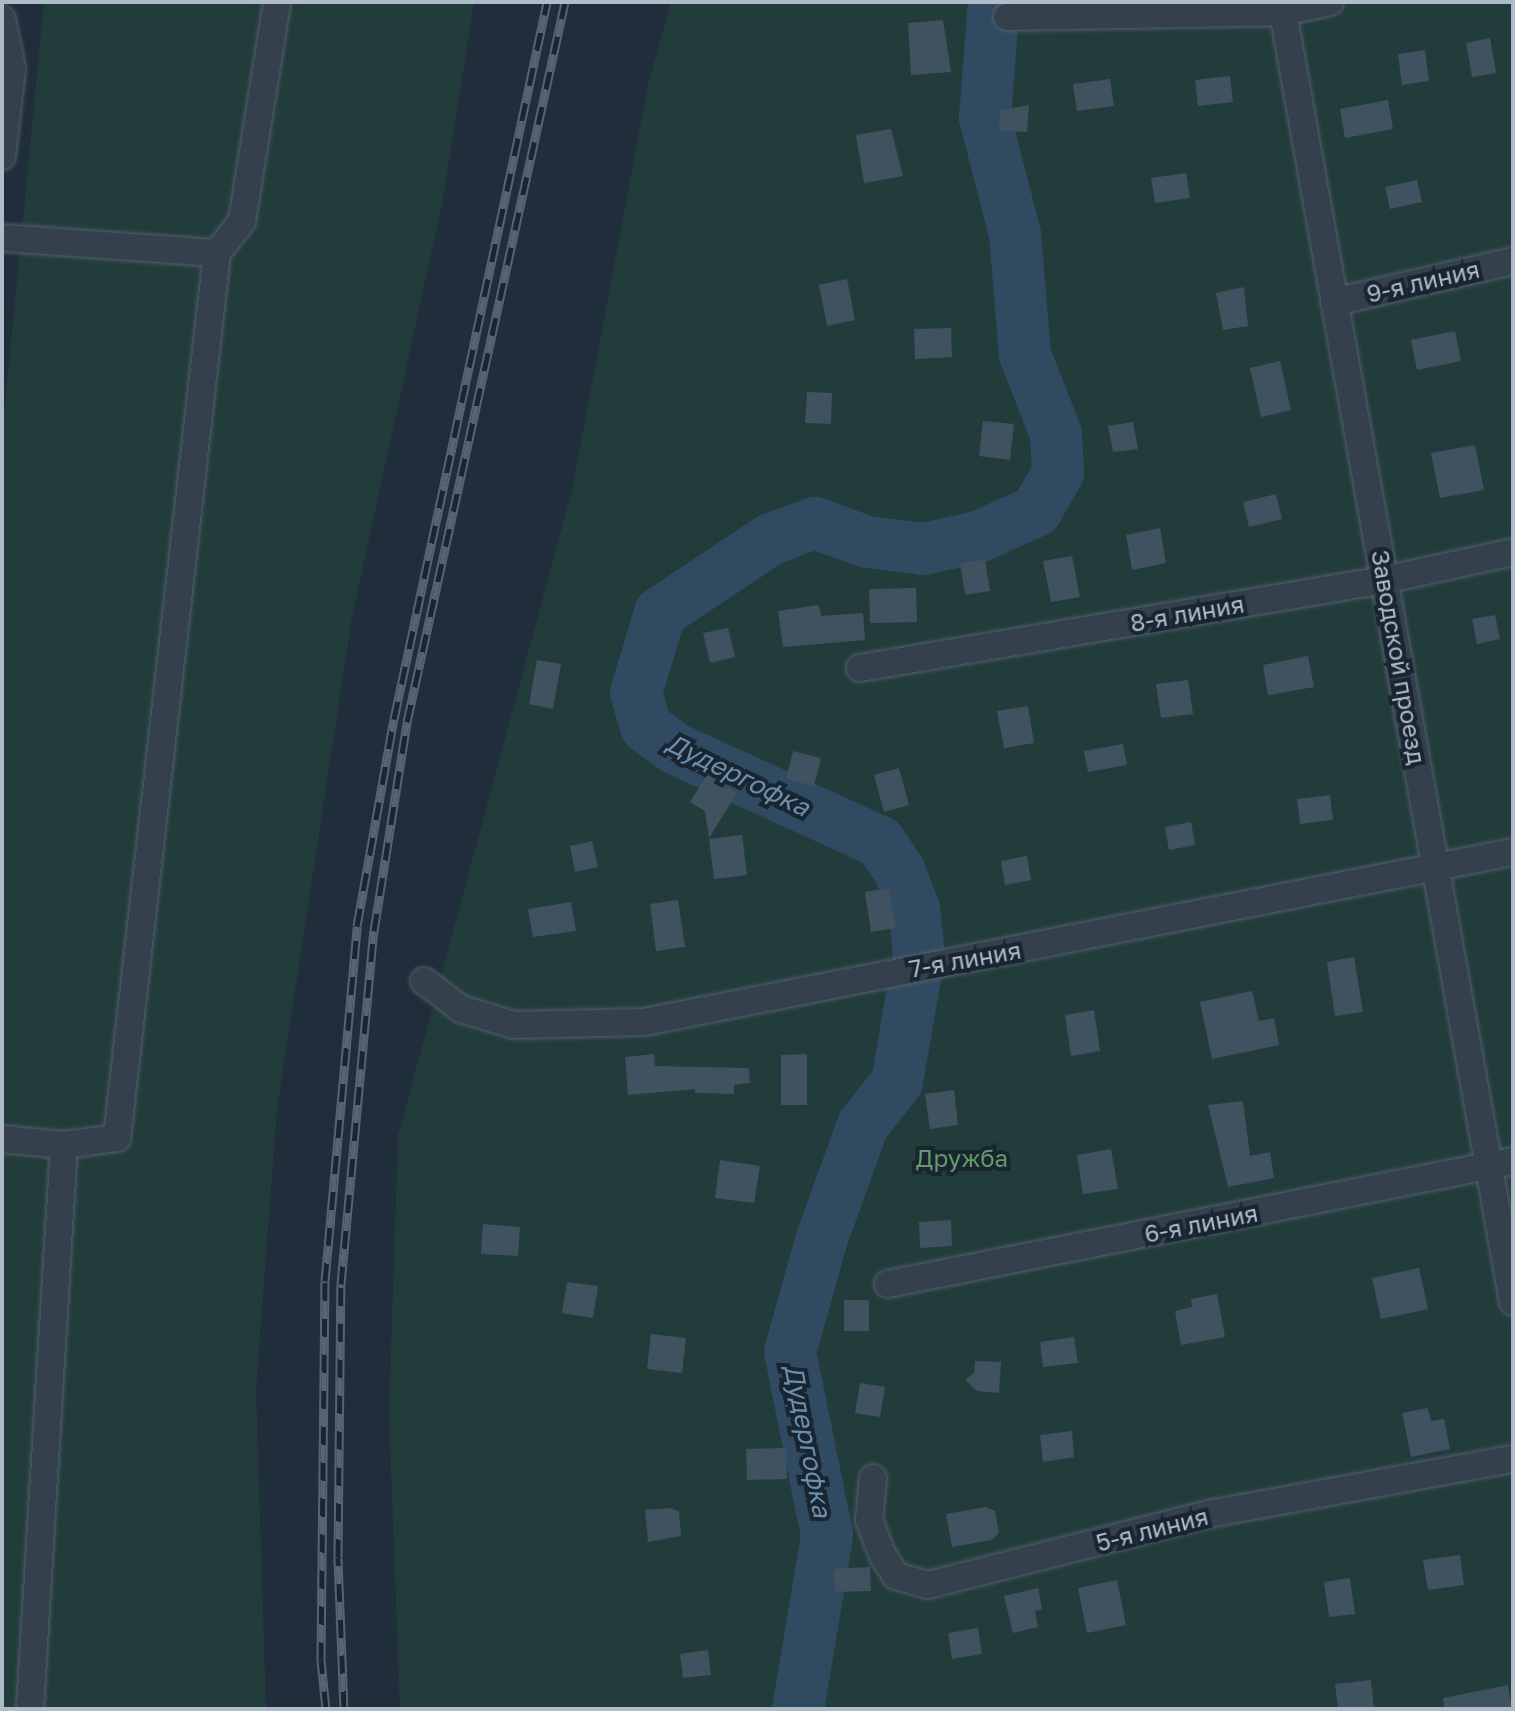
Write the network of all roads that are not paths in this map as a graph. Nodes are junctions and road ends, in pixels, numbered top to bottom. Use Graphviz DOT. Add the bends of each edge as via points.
graph roads {
  1 [pos="277,2"];
  2 [pos="1330,2"];
  3 [pos="1283,12"];
  4 [pos="1007,17"];
  5 [pos="2,19"];
  6 [pos="2,156"];
  7 [pos="2,238"];
  8 [pos="217,253"];
  9 [pos="1513,261"];
  10 [pos="1334,302"];
  11 [pos="1513,552"];
  12 [pos="1384,580"];
  13 [pos="860,668"];
  14 [pos="1513,852"];
  15 [pos="1438,870"];
  16 [pos="424,981"];
  17 [pos="2,1139"];
  18 [pos="64,1145"];
  19 [pos="1513,1161"];
  20 [pos="1487,1167"];
  21 [pos="888,1284"];
  22 [pos="1513,1302"];
  23 [pos="1513,1459"];
  24 [pos="873,1478"];
  25 [pos="30,1709"];
  1 -- 8 [label="street" via="242,221"];
  2 -- 3 [label="street"];
  3 -- 4 [label="street"];
  3 -- 10 [label="street, Заводской проезд"];
  5 -- 6 [label="street" via="12,69"];
  7 -- 8 [label="street"];
  8 -- 18 [label="street" via="117,1138"];
  9 -- 10 [label="street, 9-я линия"];
  10 -- 12 [label="street, Заводской проезд"];
  11 -- 12 [label="street, 8-я линия"];
  12 -- 13 [label="street, 8-я линия"];
  12 -- 15 [label="street, Заводской проезд"];
  14 -- 15 [label="street, 7-я линия"];
  15 -- 16 [label="street, 7-я линия" via="644,1022 514,1025 461,1009"];
  15 -- 20 [label="street, Заводской проезд"];
  17 -- 18 [label="street"];
  18 -- 25 [label="street"];
  19 -- 20 [label="street, 6-я линия"];
  20 -- 21 [label="street, 6-я линия"];
  20 -- 22 [label="street, Заводской проезд"];
  23 -- 24 [label="street, 5-я линия" via="1209,1514 928,1585 896,1576 882,1554 869,1520"];
}
